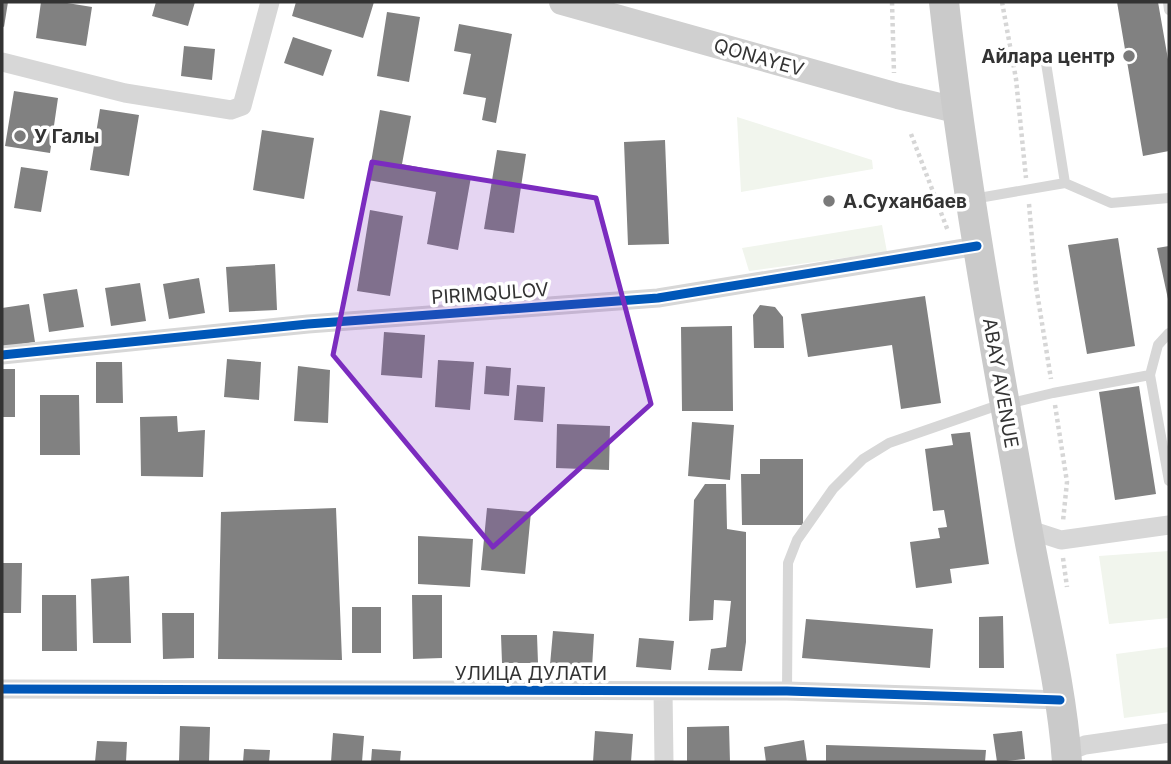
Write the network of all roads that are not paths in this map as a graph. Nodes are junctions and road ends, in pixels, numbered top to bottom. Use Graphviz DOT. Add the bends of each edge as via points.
graph roads {
  1 [pos="270,2"];
  2 [pos="562,2"];
  3 [pos="944,2"];
  4 [pos="610,8"];
  5 [pos="2,62"];
  6 [pos="1046,63"];
  7 [pos="956,110"];
  8 [pos="1065,183"];
  9 [pos="1169,198"];
  10 [pos="970,200"];
  11 [pos="966,247"];
  12 [pos="1169,333"];
  13 [pos="2,355"];
  14 [pos="1150,375"];
  15 [pos="1005,404"];
  16 [pos="1165,437"];
  17 [pos="1169,481"];
  18 [pos="1169,525"];
  19 [pos="1027,529"];
  20 [pos="2,688"];
  21 [pos="663,691"];
  22 [pos="787,691"];
  23 [pos="1060,700"];
  24 [pos="1169,733"];
  25 [pos="1067,757"];
  26 [pos="664,762"];
  1 -- 5 [label="street" via="242,106 231,110 125,93"];
  2 -- 4 [label="main road, QONAYEV"];
  3 -- 7 [label="main road, ABAY AVENUE"];
  4 -- 7 [label="main road, QONAYEV"];
  6 -- 8 [label="lane"];
  7 -- 10 [label="main road, ABAY AVENUE"];
  8 -- 9 [label="lane" via="1111,203"];
  8 -- 10 [label="lane"];
  10 -- 11 [label="main road, ABAY AVENUE"];
  11 -- 13 [label="street, PIRIMQULOV" via="657,298 308,324"];
  11 -- 15 [label="main road, ABAY AVENUE"];
  12 -- 14 [label="lane" via="1158,345"];
  14 -- 15 [label="lane"];
  14 -- 16 [label="lane"];
  15 -- 19 [label="main road, ABAY AVENUE"];
  15 -- 22 [label="lane" via="890,443 863,459 834,489 797,540 788,563"];
  16 -- 17 [label="lane"];
  18 -- 19 [label="street" via="1061,540"];
  19 -- 23 [label="main road, ABAY AVENUE"];
  20 -- 21 [label="street, УЛИЦА ДУЛАТИ"];
  21 -- 22 [label="street, УЛИЦА ДУЛАТИ"];
  21 -- 26 [label="street"];
  22 -- 23 [label="street, УЛИЦА ДУЛАТИ"];
  23 -- 25 [label="main road, ABAY AVENUE"];
  24 -- 25 [label="street" via="1085,745"];
}
